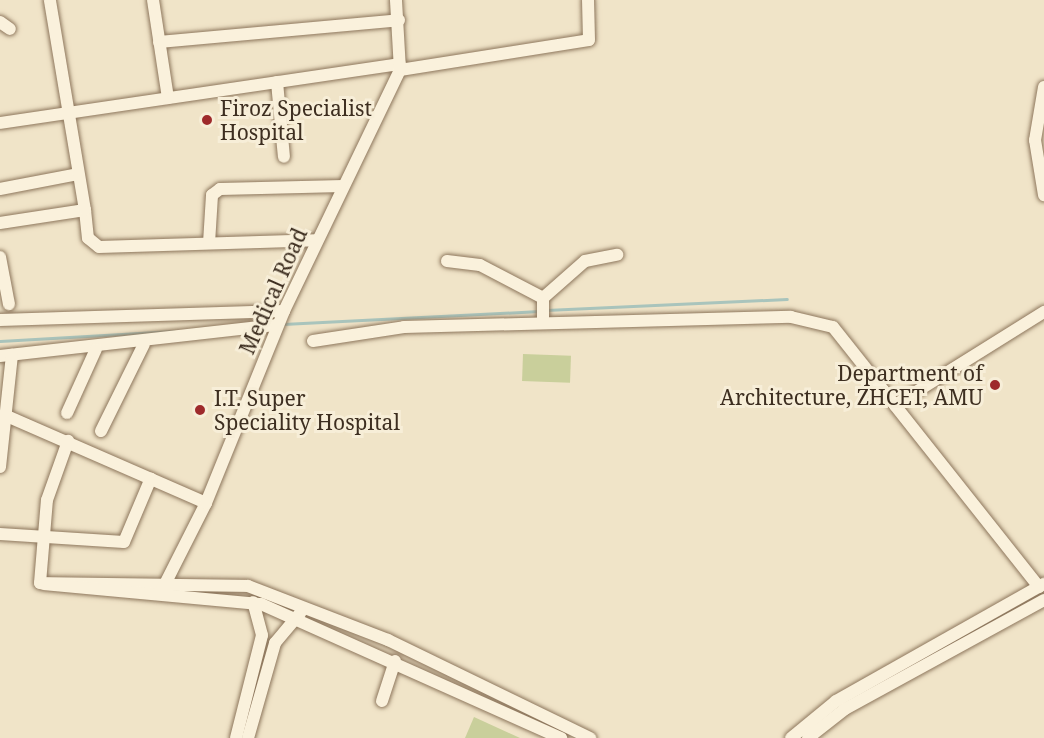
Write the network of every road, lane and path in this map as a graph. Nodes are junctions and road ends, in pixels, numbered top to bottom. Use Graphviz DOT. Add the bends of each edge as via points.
graph roads {
  1 [pos="50,0"];
  2 [pos="153,0"];
  3 [pos="396,0"];
  4 [pos="588,0"];
  5 [pos="399,20"];
  6 [pos="159,42"];
  7 [pos="400,67"];
  8 [pos="277,81"];
  9 [pos="1044,87"];
  10 [pos="168,98"];
  11 [pos="66,114"];
  12 [pos="0,123"];
  13 [pos="284,157"];
  14 [pos="78,174"];
  15 [pos="343,186"];
  16 [pos="0,189"];
  17 [pos="1044,195"];
  18 [pos="85,210"];
  19 [pos="0,223"];
  20 [pos="316,240"];
  21 [pos="209,243"];
  22 [pos="617,255"];
  23 [pos="0,257"];
  24 [pos="447,261"];
  25 [pos="543,298"];
  26 [pos="9,304"];
  27 [pos="284,310"];
  28 [pos="1044,312"];
  29 [pos="0,320"];
  30 [pos="543,323"];
  31 [pos="278,326"];
  32 [pos="313,340"];
  33 [pos="144,344"];
  34 [pos="96,349"];
  35 [pos="6,356"];
  36 [pos="896,405"];
  37 [pos="67,413"];
  38 [pos="9,417"];
  39 [pos="101,431"];
  40 [pos="68,441"];
  41 [pos="0,464"];
  42 [pos="151,478"];
  43 [pos="206,503"];
  44 [pos="0,534"];
  45 [pos="47,536"];
  46 [pos="1042,586"];
  47 [pos="162,589"];
  48 [pos="1044,600"];
  49 [pos="254,602"];
  50 [pos="308,604"];
  51 [pos="296,618"];
  52 [pos="395,662"];
  53 [pos="382,701"];
  54 [pos="236,738"];
  55 [pos="248,738"];
  56 [pos="561,738"];
  57 [pos="590,738"];
  58 [pos="791,738"];
  59 [pos="808,738"];
  1 -- 11 [label="street"];
  2 -- 6 [label="street"];
  3 -- 5 [label="street, Medical Road"];
  4 -- 7 [label="street" via="589,39"];
  5 -- 6 [label="street"];
  5 -- 7 [label="street, Medical Road"];
  6 -- 10 [label="street"];
  7 -- 8 [label="street"];
  7 -- 15 [label="street, Medical Road"];
  8 -- 10 [label="street"];
  8 -- 13 [label="street"];
  9 -- 17 [label="street" via="1035,140"];
  10 -- 11 [label="street"];
  11 -- 12 [label="street"];
  11 -- 14 [label="street"];
  14 -- 16 [label="street"];
  14 -- 18 [label="street"];
  15 -- 20 [label="street, Medical Road"];
  15 -- 21 [label="street" via="220,189 212,195"];
  18 -- 19 [label="street"];
  18 -- 21 [label="street" via="88,238 99,247"];
  20 -- 21 [label="street"];
  20 -- 27 [label="street, Medical Road"];
  22 -- 25 [label="street" via="585,261"];
  23 -- 26 [label="street"];
  24 -- 25 [label="street" via="480,265"];
  25 -- 30 [label="street"];
  27 -- 29 [label="street"];
  27 -- 31 [label="street, Medical Road"];
  28 -- 36 [label="street"];
  30 -- 32 [label="street" via="404,327"];
  30 -- 36 [label="street" via="790,317 833,327"];
  31 -- 33 [label="street"];
  31 -- 43 [label="street, Medical Road"];
  33 -- 34 [label="street"];
  33 -- 39 [label="street"];
  34 -- 35 [label="street"];
  34 -- 37 [label="street"];
  35 -- 38 [label="street"];
  36 -- 46 [label="street"];
  38 -- 40 [label="street"];
  38 -- 41 [label="street"];
  40 -- 42 [label="street"];
  40 -- 45 [label="street" via="47,500"];
  42 -- 43 [label="street"];
  42 -- 45 [label="street" via="124,542"];
  43 -- 47 [label="street, Medical Road"];
  44 -- 45 [label="street"];
  45 -- 47 [label="street" via="40,583"];
  46 -- 58 [label="street" via="836,701"];
  47 -- 49 [label="street"];
  47 -- 50 [label="street" via="248,586"];
  48 -- 59 [label="street" via="844,709"];
  49 -- 51 [label="street"];
  49 -- 54 [label="street" via="262,635"];
  50 -- 51 [label="street"];
  50 -- 57 [label="street"];
  51 -- 52 [label="street"];
  51 -- 55 [label="street" via="275,643"];
  52 -- 53 [label="street"];
  52 -- 56 [label="street"];
}
